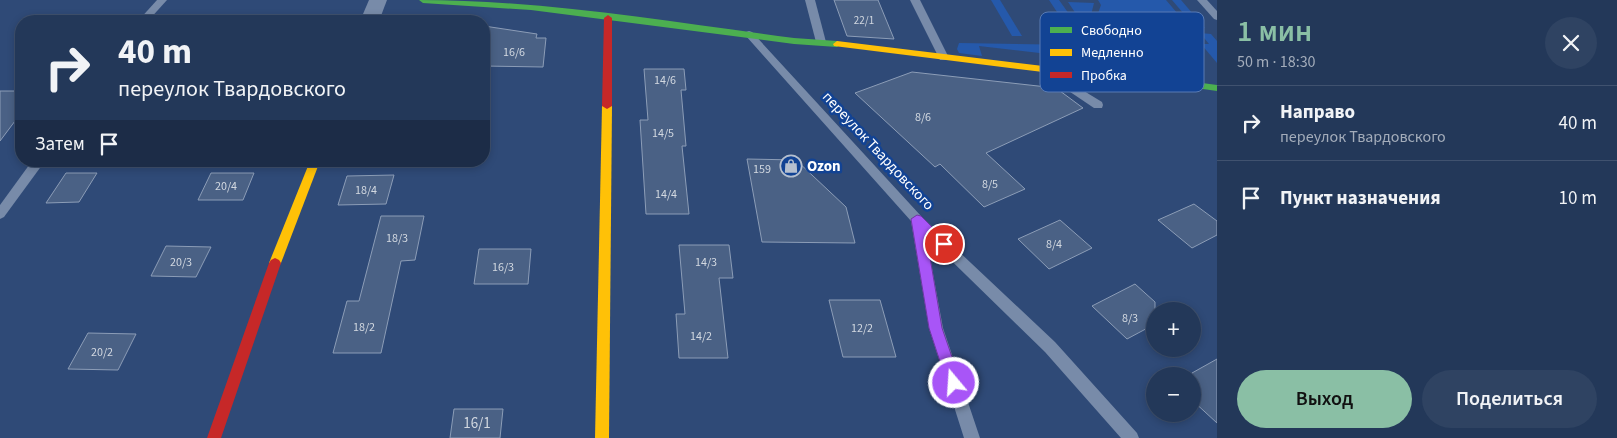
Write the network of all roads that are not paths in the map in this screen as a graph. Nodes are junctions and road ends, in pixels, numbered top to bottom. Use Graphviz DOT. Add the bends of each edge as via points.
graph roads {
  1 [pos="162,0"];
  2 [pos="378,0"];
  3 [pos="423,0"];
  4 [pos="810,0"];
  5 [pos="915,0"];
  6 [pos="1202,0"];
  7 [pos="505,3"];
  8 [pos="148,15"];
  9 [pos="372,15"];
  10 [pos="1217,17"];
  11 [pos="608,18"];
  12 [pos="749,34"];
  13 [pos="821,42"];
  14 [pos="944,58"];
  15 [pos="1040,69"];
  16 [pos="1204,86"];
  17 [pos="1217,88"];
  18 [pos="1078,92"];
  19 [pos="1098,105"];
  20 [pos="35,167"];
  21 [pos="313,167"];
  22 [pos="0,214"];
  23 [pos="917,219"];
  24 [pos="214,438"];
  25 [pos="602,438"];
  26 [pos="972,438"];
  27 [pos="1131,438"];
  1 -- 8 [label="lane"];
  2 -- 9 [label="street"];
  3 -- 7 [label="street"];
  4 -- 13 [label="lane"];
  5 -- 14 [label="lane"];
  6 -- 10 [label="lane"];
  7 -- 11 [label="street"];
  11 -- 12 [label="street"];
  11 -- 25 [label="street"];
  12 -- 13 [label="street"];
  12 -- 23 [label="lane, переулок Твардовского"];
  13 -- 14 [label="street"];
  14 -- 15 [label="street"];
  16 -- 17 [label="street"];
  18 -- 19 [label="lane"];
  20 -- 22 [label="lane"];
  21 -- 24 [label="street" via="260,303"];
  23 -- 26 [label="lane" via="936,328"];
  23 -- 27 [label="lane, переулок Твардовского" via="1050,347"];
}
